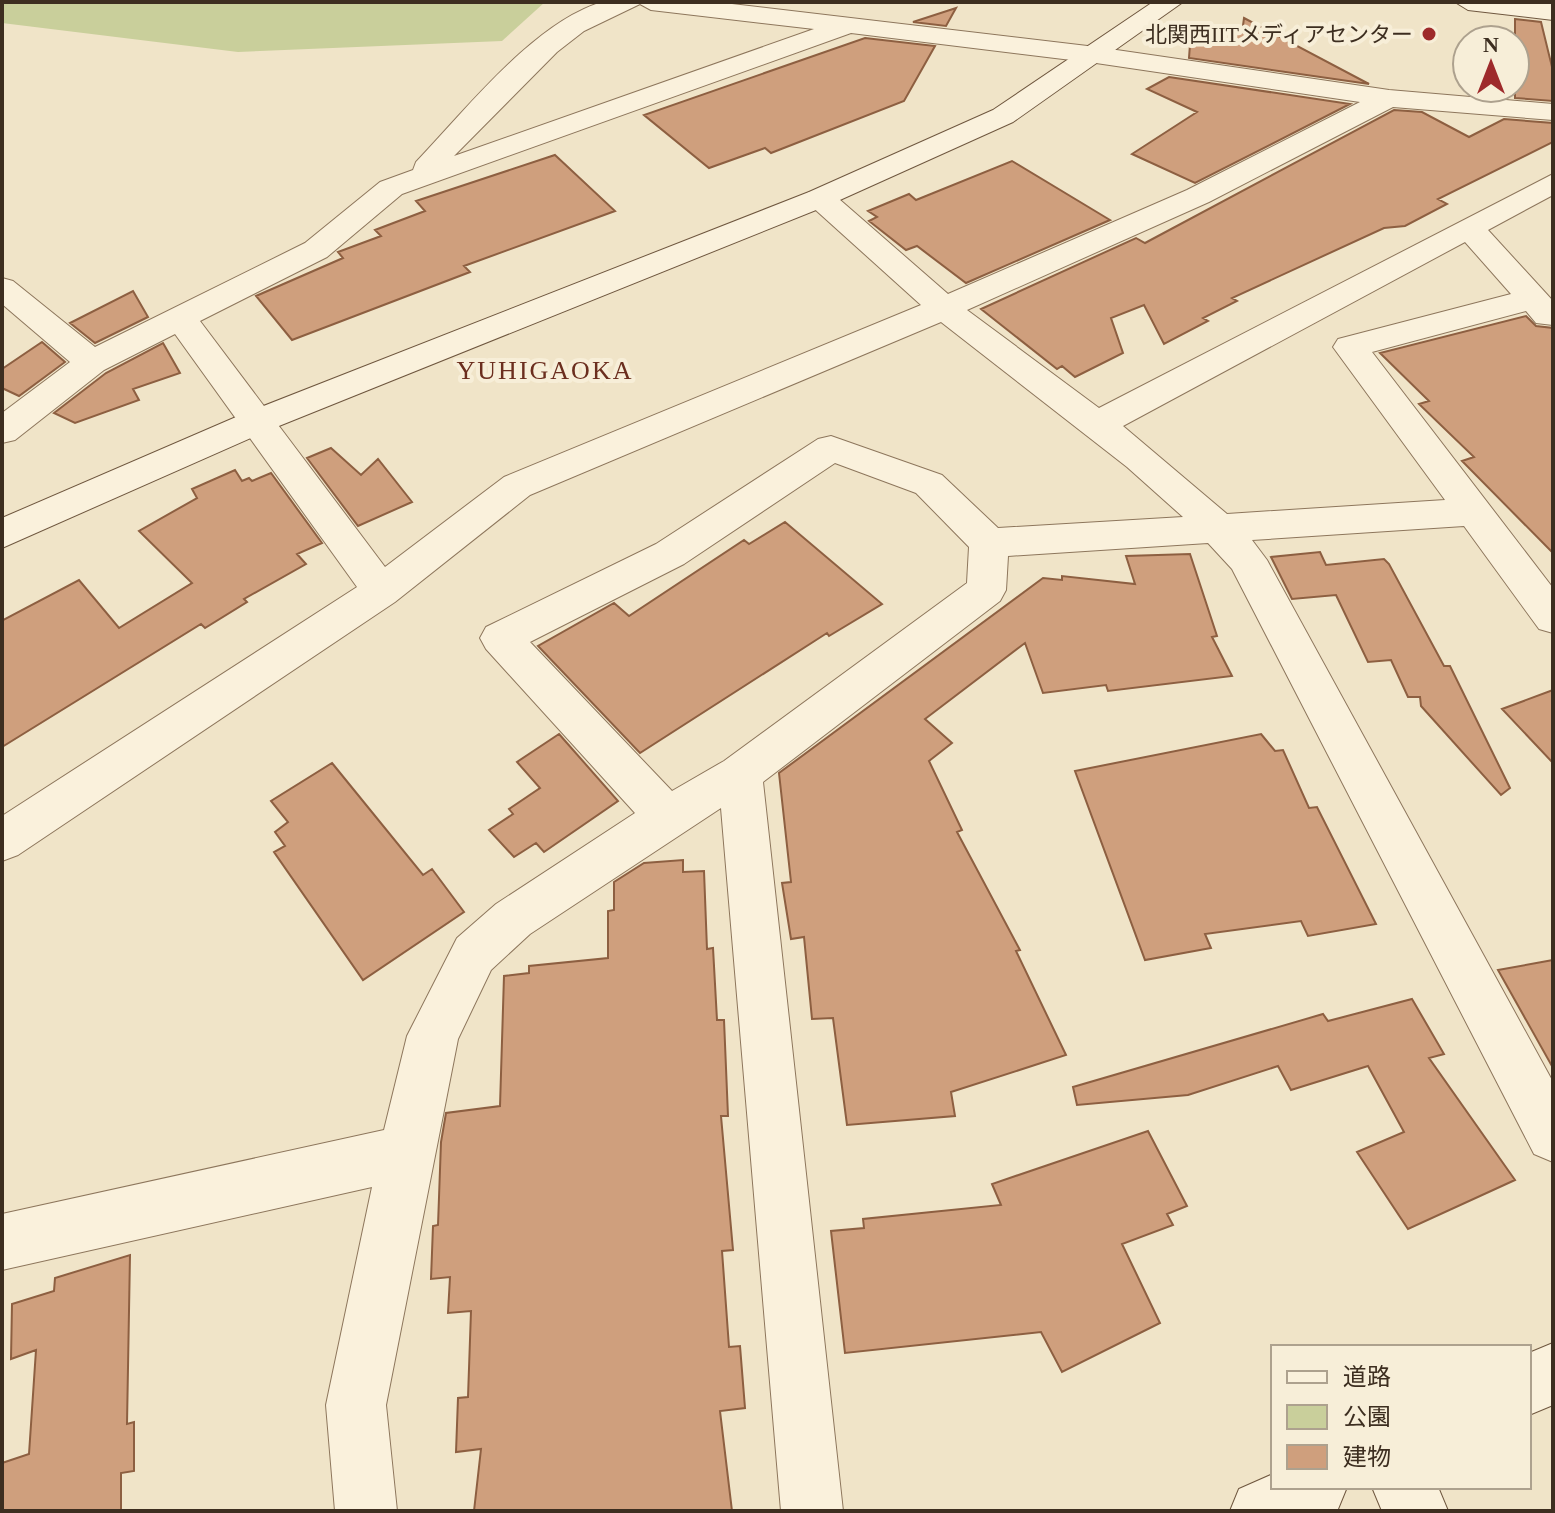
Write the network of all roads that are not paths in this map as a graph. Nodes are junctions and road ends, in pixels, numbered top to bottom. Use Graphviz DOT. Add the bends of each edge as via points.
graph roads {
  1 [pos="651,2"];
  2 [pos="1170,2"];
  3 [pos="1468,2"];
  4 [pos="616,3"];
  5 [pos="1553,12"];
  6 [pos="850,25"];
  7 [pos="1096,55"];
  8 [pos="1389,98"];
  9 [pos="1553,112"];
  10 [pos="419,175"];
  11 [pos="1553,183"];
  12 [pos="820,198"];
  13 [pos="1470,228"];
  14 [pos="2,288"];
  15 [pos="944,308"];
  16 [pos="1542,310"];
  17 [pos="180,317"];
  18 [pos="92,362"];
  19 [pos="256,422"];
  20 [pos="1099,423"];
  21 [pos="2,431"];
  22 [pos="1473,512"];
  23 [pos="1220,529"];
  24 [pos="2,534"];
  25 [pos="989,543"];
  26 [pos="381,591"];
  27 [pos="1553,618"];
  28 [pos="740,774"];
  29 [pos="667,817"];
  30 [pos="2,841"];
  31 [pos="1553,1135"];
  32 [pos="406,1152"];
  33 [pos="2,1242"];
  34 [pos="1553,1373"];
  35 [pos="1531,1384"];
  36 [pos="1311,1489"];
  37 [pos="1404,1489"];
  38 [pos="366,1511"];
  39 [pos="812,1511"];
  40 [pos="1261,1511"];
  41 [pos="1417,1511"];
  1 -- 6 [label="street"];
  2 -- 7 [label="street"];
  3 -- 5 [label="street"];
  4 -- 10 [label="street" via="541,50"];
  6 -- 7 [label="street"];
  6 -- 10 [label="street"];
  7 -- 8 [label="street"];
  7 -- 12 [label="street" via="1003,116"];
  8 -- 9 [label="street"];
  8 -- 15 [label="street" via="1198,196"];
  10 -- 17 [label="street" via="391,188 316,250"];
  11 -- 13 [label="street"];
  12 -- 15 [label="street"];
  12 -- 19 [label="street"];
  13 -- 16 [label="street"];
  13 -- 20 [label="street"];
  14 -- 18 [label="street"];
  15 -- 20 [label="street"];
  15 -- 26 [label="street" via="517,486"];
  16 -- 22 [label="street" via="1350,347"];
  17 -- 18 [label="street"];
  17 -- 19 [label="street"];
  18 -- 21 [label="street"];
  19 -- 24 [label="street"];
  19 -- 26 [label="street"];
  20 -- 23 [label="street"];
  22 -- 23 [label="street"];
  22 -- 27 [label="street"];
  23 -- 25 [label="street"];
  23 -- 31 [label="street" via="1247,560"];
  25 -- 28 [label="street" via="986,590"];
  25 -- 29 [label="street" via="929,484 831,448 670,554 501,638"];
  26 -- 30 [label="street"];
  28 -- 29 [label="street"];
  28 -- 39 [label="street"];
  29 -- 32 [label="street" via="513,919 474,954 433,1036"];
  32 -- 33 [label="street"];
  32 -- 38 [label="street" via="356,1405"];
  34 -- 35 [label="street"];
  36 -- 40 [label="street"];
  37 -- 41 [label="street"];
}
